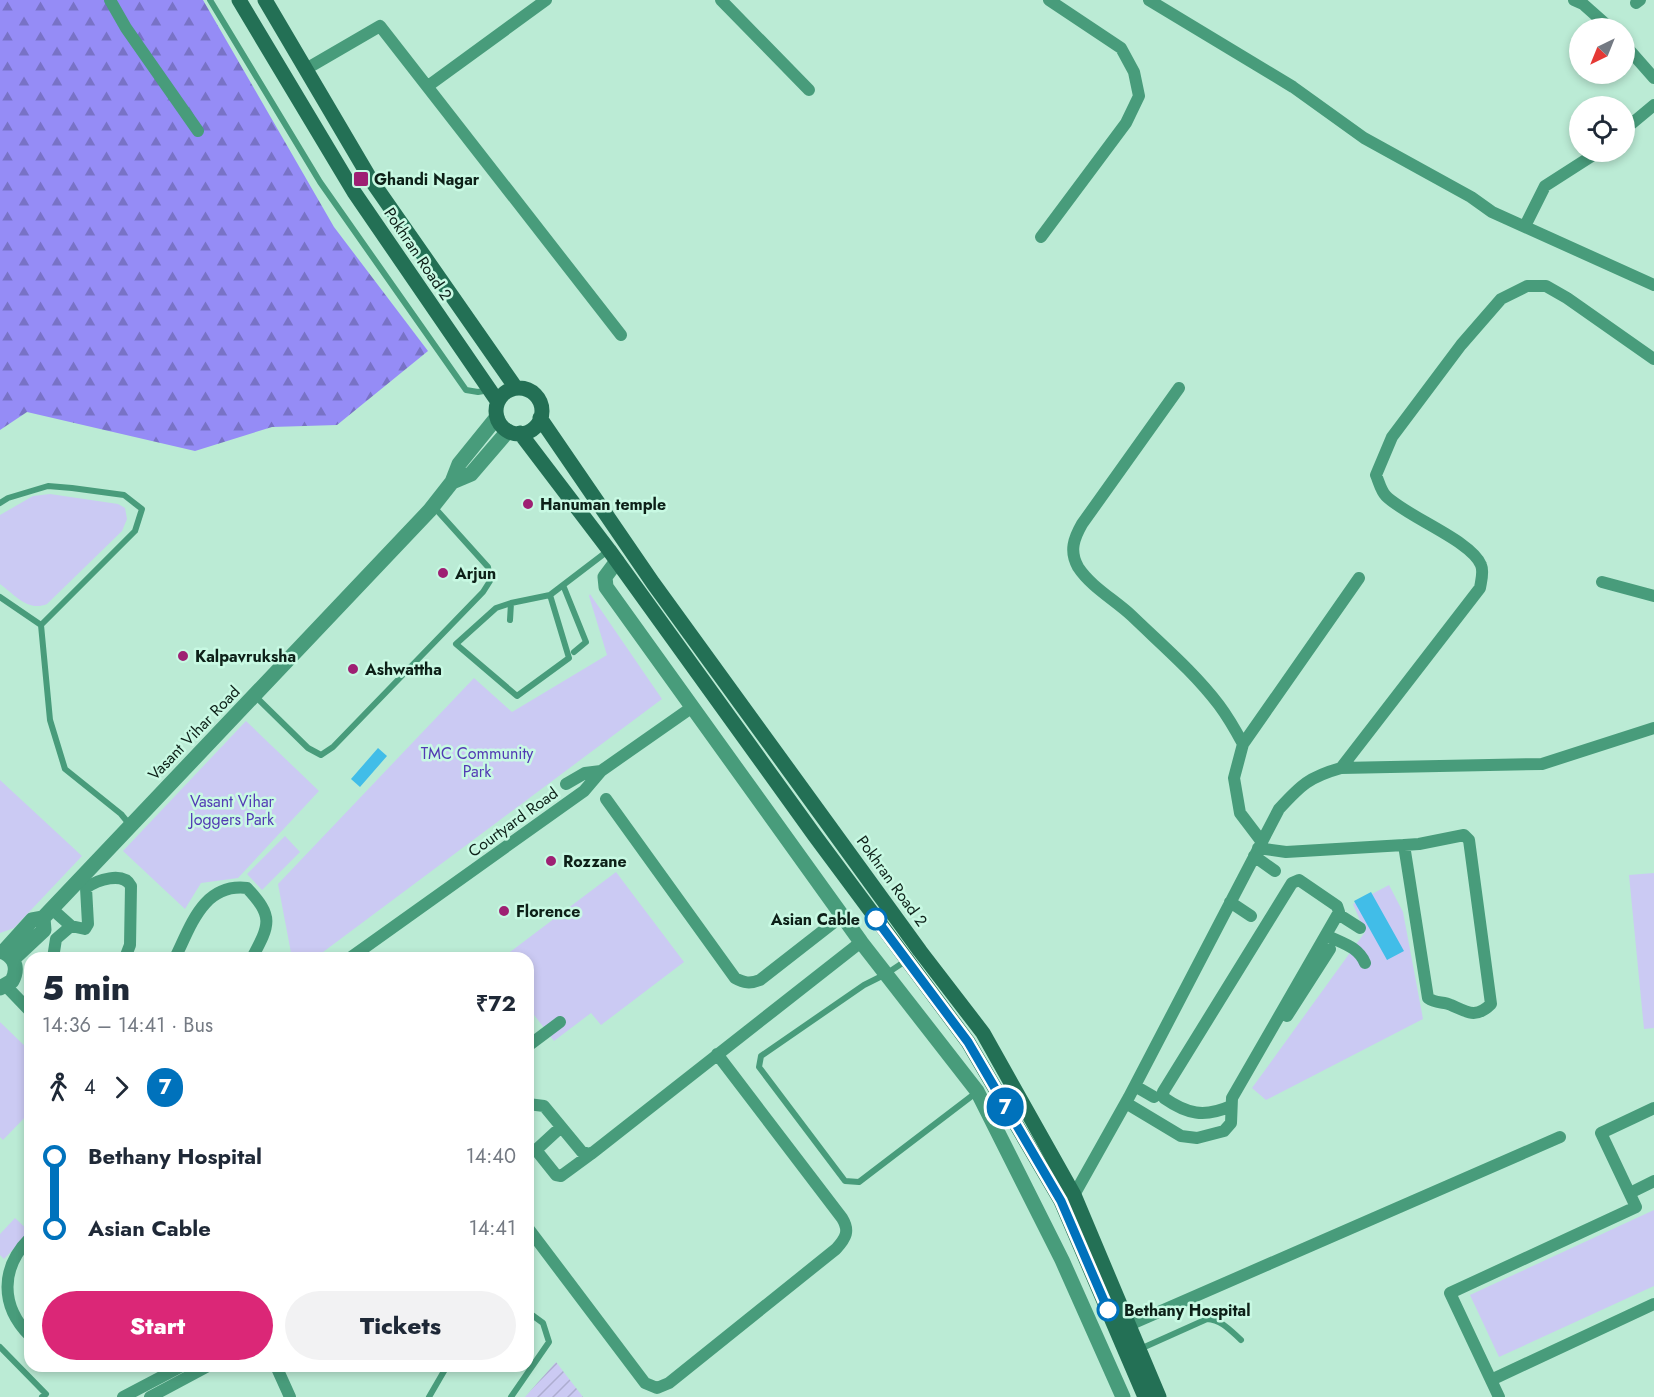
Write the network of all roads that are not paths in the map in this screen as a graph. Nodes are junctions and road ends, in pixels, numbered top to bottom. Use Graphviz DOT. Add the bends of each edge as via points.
graph roads {
  1 [pos="110,0"];
  2 [pos="210,0"];
  3 [pos="239,0"];
  4 [pos="265,0"];
  5 [pos="546,0"];
  6 [pos="721,0"];
  7 [pos="1049,0"];
  8 [pos="1149,0"];
  9 [pos="1574,0"];
  10 [pos="1599,18"];
  11 [pos="1635,56"];
  12 [pos="306,69"];
  13 [pos="1654,78"];
  14 [pos="428,86"];
  15 [pos="809,90"];
  16 [pos="1654,105"];
  17 [pos="330,113"];
  18 [pos="1635,121"];
  19 [pos="314,123"];
  20 [pos="198,131"];
  21 [pos="1582,162"];
  22 [pos="1525,225"];
  23 [pos="1041,237"];
  24 [pos="1654,285"];
  25 [pos="621,335"];
  26 [pos="1654,359"];
  27 [pos="516,388"];
  28 [pos="1179,388"];
  29 [pos="495,403"];
  30 [pos="540,418"];
  31 [pos="514,432"];
  32 [pos="452,482"];
  33 [pos="0,503"];
  34 [pos="433,506"];
  35 [pos="613,556"];
  36 [pos="1359,578"];
  37 [pos="1602,582"];
  38 [pos="563,585"];
  39 [pos="550,595"];
  40 [pos="1654,596"];
  41 [pos="0,597"];
  42 [pos="512,603"];
  43 [pos="510,620"];
  44 [pos="42,625"];
  45 [pos="574,652"];
  46 [pos="254,695"];
  47 [pos="692,708"];
  48 [pos="1654,728"];
  49 [pos="1244,744"];
  50 [pos="1341,768"];
  51 [pos="601,771"];
  52 [pos="566,784"];
  53 [pos="606,799"];
  54 [pos="131,825"];
  55 [pos="1404,845"];
  56 [pos="1258,848"];
  57 [pos="1275,870"];
  58 [pos="1230,902"];
  59 [pos="48,913"];
  60 [pos="1338,914"];
  61 [pos="843,916"];
  62 [pos="1251,916"];
  63 [pos="71,926"];
  64 [pos="1360,928"];
  65 [pos="1326,935"];
  66 [pos="861,942"];
  67 [pos="1330,949"];
  68 [pos="920,951"];
  69 [pos="54,952"];
  70 [pos="127,952"];
  71 [pos="178,952"];
  72 [pos="255,952"];
  73 [pos="358,952"];
  74 [pos="5,954"];
  75 [pos="906,960"];
  76 [pos="1365,963"];
  77 [pos="886,974"];
  78 [pos="6,985"];
  79 [pos="24,996"];
  80 [pos="24,1004"];
  81 [pos="1276,1020"];
  82 [pos="560,1022"];
  83 [pos="534,1042"];
  84 [pos="717,1054"];
  85 [pos="977,1091"];
  86 [pos="1130,1095"];
  87 [pos="1154,1096"];
  88 [pos="534,1105"];
  89 [pos="1231,1106"];
  90 [pos="1654,1108"];
  91 [pos="561,1127"];
  92 [pos="1560,1137"];
  93 [pos="591,1154"];
  94 [pos="1654,1182"];
  95 [pos="1629,1193"];
  96 [pos="1068,1198"];
  97 [pos="534,1236"];
  98 [pos="24,1244"];
  99 [pos="1654,1304"];
  100 [pos="534,1316"];
  101 [pos="1129,1325"];
  102 [pos="24,1330"];
  103 [pos="1241,1340"];
  104 [pos="0,1347"];
  105 [pos="1140,1349"];
  106 [pos="534,1364"];
  107 [pos="24,1372"];
  108 [pos="24,1372"];
  109 [pos="172,1372"];
  110 [pos="197,1372"];
  111 [pos="271,1372"];
  112 [pos="279,1372"];
  113 [pos="444,1372"];
  114 [pos="529,1372"];
  115 [pos="1491,1380"];
  116 [pos="130,1396"];
  117 [pos="42,1397"];
  118 [pos="150,1397"];
  119 [pos="283,1397"];
  120 [pos="290,1397"];
  121 [pos="429,1397"];
  122 [pos="512,1397"];
  123 [pos="1123,1397"];
  124 [pos="1145,1397"];
  125 [pos="1159,1397"];
  126 [pos="1499,1397"];
  1 -- 20 [label="street"];
  2 -- 29 [label="lane" via="320,182 466,390 478,392"];
  3 -- 19 [label="main road, Pokhran Road 2"];
  4 -- 12 [label="main road, Pokhran Road 2"];
  5 -- 14 [label="street"];
  6 -- 15 [label="street"];
  7 -- 23 [label="street" via="1121,48 1134,72 1139,96 1126,123"];
  8 -- 22 [label="street" via="1293,87 1364,138 1492,212"];
  9 -- 10 [label="street"];
  11 -- 13 [label="street"];
  12 -- 14 [label="street" via="380,26"];
  12 -- 17 [label="main road, Pokhran Road 2"];
  14 -- 25 [label="street"];
  16 -- 18 [label="street"];
  17 -- 19 [label="main road"];
  17 -- 27 [label="main road, Pokhran Road 2" via="371,180"];
  19 -- 29 [label="main road, Pokhran Road 2" via="354,192"];
  21 -- 22 [label="street" via="1545,186"];
  22 -- 24 [label="street"];
  26 -- 50 [label="street" via="1546,286 1527,286 1502,299 1461,345 1392,437 1376,475 1384,495 1470,552 1481,564 1480,588"];
  27 -- 29 [label="main road" via="504,392"];
  27 -- 30 [label="main road" via="530,390 537,397"];
  28 -- 49 [label="street" via="1082,524 1072,552 1092,583 1191,671 1221,706"];
  29 -- 31 [label="main road" via="501,425"];
  29 -- 32 [label="street"];
  30 -- 31 [label="main road" via="533,429"];
  30 -- 68 [label="main road, Pokhran Road 2" via="653,583"];
  31 -- 32 [label="street, Vasant Vihar Road" via="471,474"];
  31 -- 35 [label="main road, Pokhran Road 2"];
  32 -- 34 [label="street, Vasant Vihar Road"];
  33 -- 44 [label="lane" via="48,486 124,495 142,509 135,531"];
  34 -- 46 [label="street, Vasant Vihar Road"];
  34 -- 46 [label="lane" via="488,567 490,581 483,592 321,755 308,748"];
  35 -- 38 [label="lane"];
  35 -- 47 [label="street" via="605,577 606,587"];
  35 -- 75 [label="main road, Pokhran Road 2"];
  36 -- 49 [label="street"];
  37 -- 40 [label="street"];
  38 -- 39 [label="lane"];
  38 -- 45 [label="lane" via="586,642"];
  39 -- 42 [label="lane"];
  39 -- 42 [label="lane" via="568,658 517,696 456,644 496,608"];
  41 -- 44 [label="lane"];
  42 -- 43 [label="lane"];
  44 -- 54 [label="lane" via="50,720 65,769"];
  46 -- 54 [label="street, Vasant Vihar Road"];
  47 -- 51 [label="street, Courtyard Road"];
  47 -- 61 [label="street"];
  48 -- 50 [label="street" via="1542,764"];
  49 -- 56 [label="street" via="1234,778 1240,813"];
  50 -- 56 [label="street" via="1318,774 1297,790 1279,809"];
  51 -- 52 [label="street" via="585,773"];
  51 -- 73 [label="street, Courtyard Road" via="584,791"];
  53 -- 61 [label="street" via="735,978 743,983 760,980"];
  54 -- 59 [label="street, Vasant Vihar Road"];
  55 -- 55 [label="street" via="1464,835 1469,840 1491,1004 1485,1010 1469,1014 1428,998"];
  55 -- 56 [label="street" via="1286,852"];
  56 -- 57 [label="street"];
  56 -- 58 [label="street"];
  58 -- 62 [label="street"];
  58 -- 86 [label="street"];
  59 -- 63 [label="street"];
  59 -- 74 [label="street, Vasant Vihar Road" via="32,920"];
  60 -- 64 [label="street"];
  60 -- 65 [label="street"];
  60 -- 89 [label="street" via="1337,906 1299,880 1292,883 1163,1092 1164,1098 1189,1113 1217,1113"];
  61 -- 66 [label="street"];
  63 -- 69 [label="street" via="56,939"];
  63 -- 70 [label="street" via="85,928 88,924 86,888 97,880 126,879 132,886"];
  65 -- 76 [label="street" via="1349,945 1362,955"];
  65 -- 81 [label="street"];
  66 -- 77 [label="street"];
  66 -- 84 [label="street"];
  67 -- 81 [label="street" via="1285,1020"];
  68 -- 75 [label="lane"];
  68 -- 96 [label="main road, Pokhran Road 2" via="983,1033"];
  71 -- 72 [label="street" via="201,908 215,893 236,886 247,888 267,916"];
  74 -- 78 [label="street" via="16,970"];
  75 -- 77 [label="lane"];
  75 -- 96 [label="main road, Pokhran Road 2" via="968,1042"];
  77 -- 85 [label="street"];
  77 -- 85 [label="lane" via="760,1056 759,1067 845,1180 859,1182"];
  78 -- 79 [label="street"];
  78 -- 80 [label="street"];
  81 -- 89 [label="street"];
  82 -- 83 [label="street"];
  84 -- 93 [label="street"];
  84 -- 97 [label="street" via="847,1226 847,1234 836,1249 669,1383 657,1388 645,1383"];
  85 -- 123 [label="street" via="1062,1260"];
  86 -- 87 [label="street"];
  86 -- 89 [label="street" via="1193,1131 1232,1123"];
  86 -- 96 [label="street"];
  88 -- 91 [label="street" via="544,1106"];
  90 -- 95 [label="street" via="1601,1133"];
  91 -- 93 [label="street" via="582,1152"];
  91 -- 93 [label="street" via="536,1150 556,1174 561,1176"];
  92 -- 101 [label="street"];
  94 -- 95 [label="street"];
  95 -- 115 [label="street" via="1636,1207 1450,1293"];
  96 -- 101 [label="main road, Pokhran Road 2"];
  96 -- 124 [label="main road, Pokhran Road 2"];
  98 -- 102 [label="street" via="8,1264 4,1287 8,1311"];
  99 -- 115 [label="street"];
  100 -- 106 [label="lane" via="543,1323 549,1342"];
  101 -- 105 [label="main road, Pokhran Road 2"];
  103 -- 105 [label="lane" via="1223,1324 1207,1320"];
  104 -- 107 [label="lane"];
  105 -- 125 [label="main road, Pokhran Road 2"];
  108 -- 117 [label="lane" via="46,1394"];
  109 -- 116 [label="street"];
  110 -- 118 [label="street"];
  111 -- 119 [label="street"];
  112 -- 120 [label="street"];
  113 -- 121 [label="lane"];
  114 -- 122 [label="lane"];
  115 -- 126 [label="street"];
}
